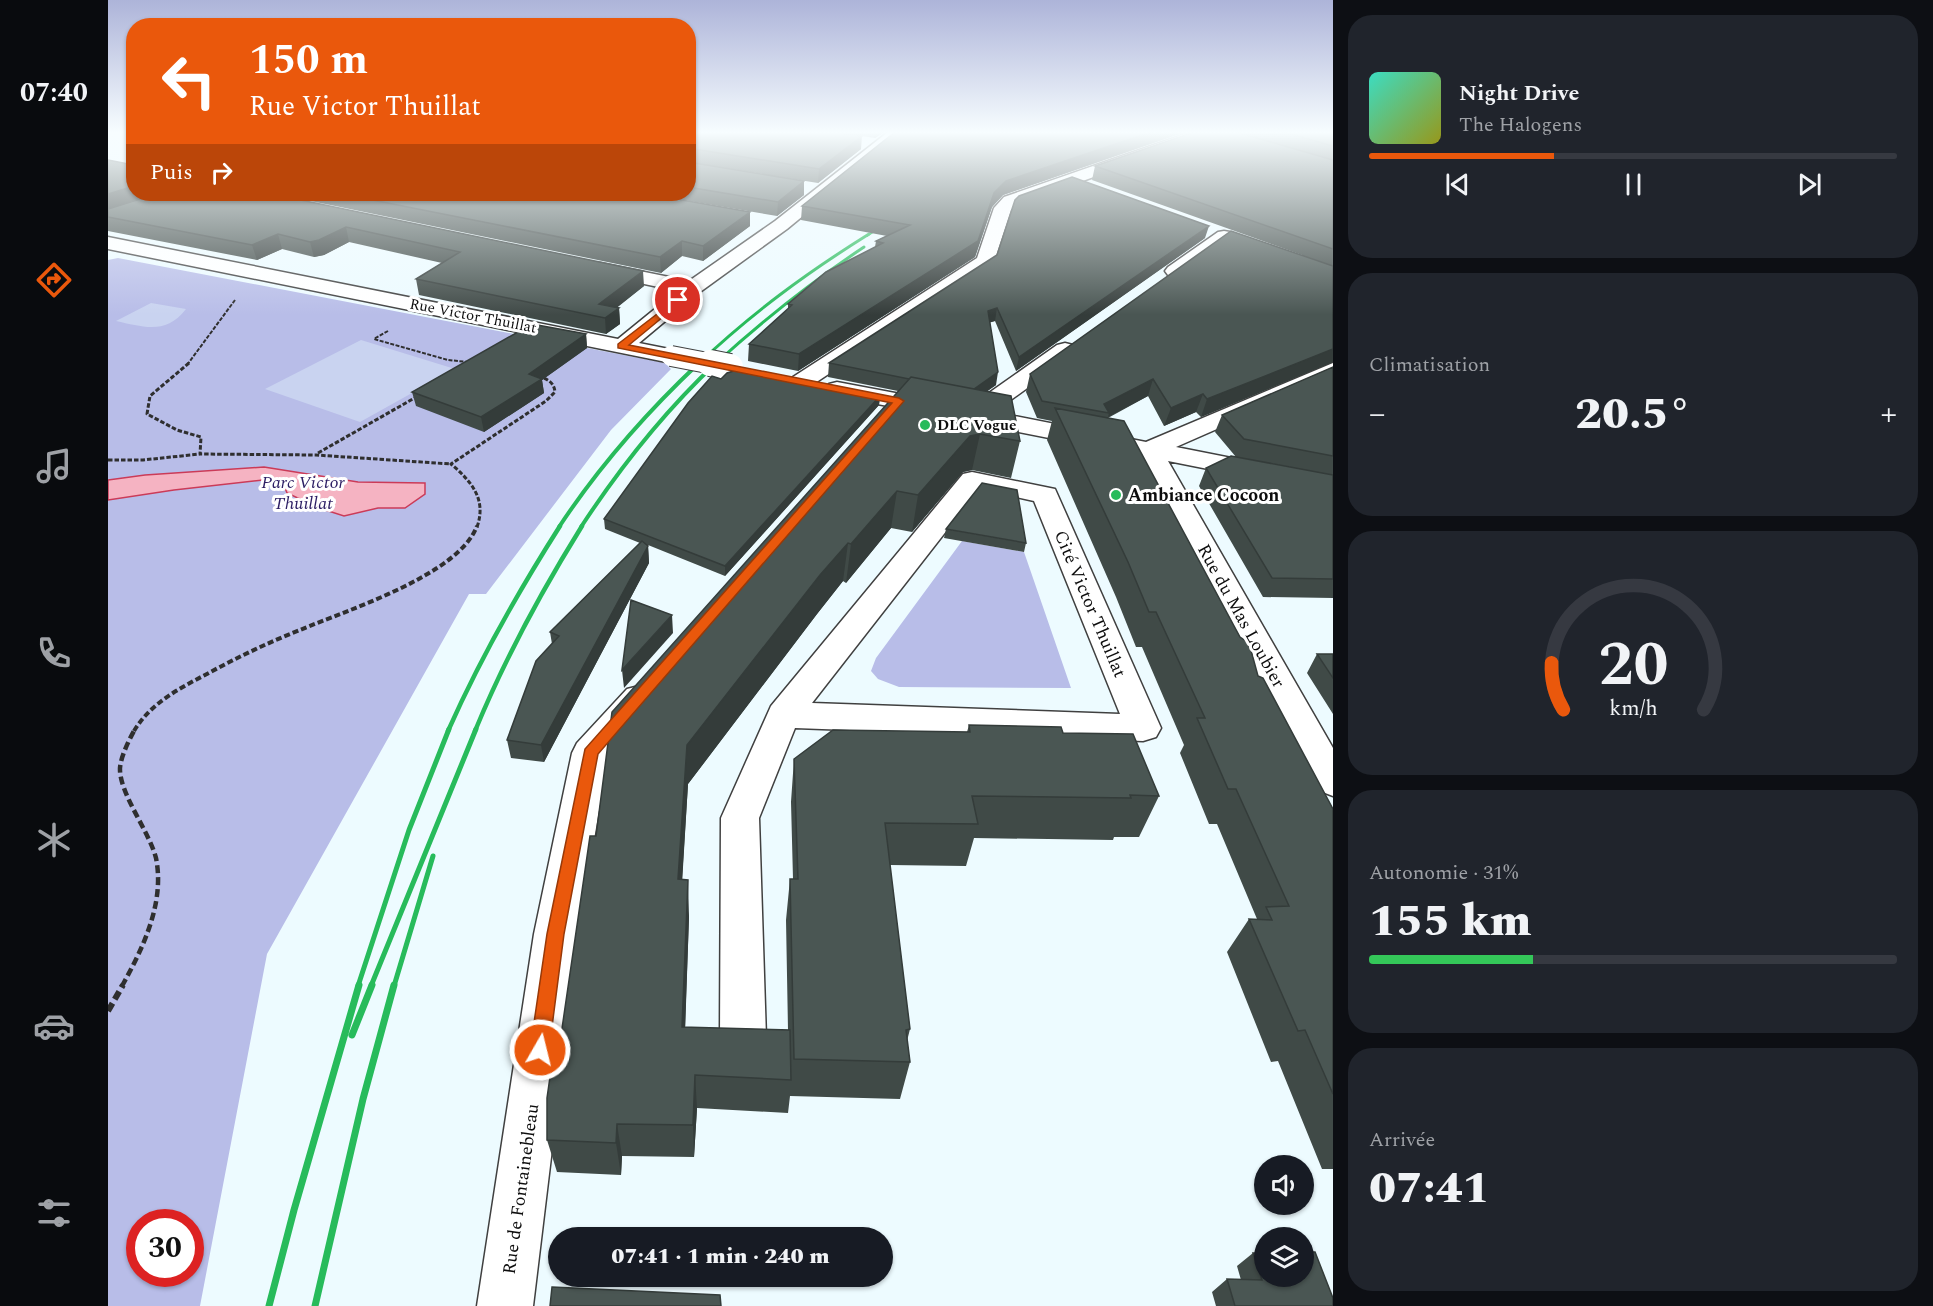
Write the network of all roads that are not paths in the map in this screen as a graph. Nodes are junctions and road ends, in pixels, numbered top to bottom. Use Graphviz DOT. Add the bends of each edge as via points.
graph roads {
  1 [pos="821,193"];
  2 [pos="1033,193"];
  3 [pos="758,220"];
  4 [pos="781,225"];
  5 [pos="1202,227"];
  6 [pos="108,243"];
  7 [pos="585,266"];
  8 [pos="1163,280"];
  9 [pos="693,288"];
  10 [pos="1078,341"];
  11 [pos="622,346"];
  12 [pos="740,369"];
  13 [pos="1333,370"];
  14 [pos="974,415"];
  15 [pos="1151,449"];
  16 [pos="1333,486"];
  17 [pos="662,671"];
  18 [pos="783,715"];
  19 [pos="1330,769"];
  20 [pos="743,1038"];
  21 [pos="505,1306"];
  1 -- 4 [label="street"];
  2 -- 14 [label="street" via="1010,201 1003,208 986,261 791,380 887,414"];
  3 -- 4 [label="street"];
  4 -- 9 [label="street"];
  5 -- 8 [label="street" via="1230,238"];
  6 -- 11 [label="street, Rue Victor Thuillat"];
  7 -- 9 [label="street"];
  9 -- 11 [label="street"];
  10 -- 14 [label="street"];
  11 -- 12 [label="street, Rue Victor Thuillat, bridge"];
  13 -- 15 [label="street"];
  14 -- 15 [label="street"];
  15 -- 16 [label="street"];
  15 -- 19 [label="street, Rue du Mas Loubier"];
  17 -- 21 [label="street, Rue de Fontainebleau" via="590,753 556,934"];
  18 -- 18 [label="street, Cité Victor Thuillat" via="972,480 1045,495 1143,728"];
  18 -- 20 [label="street, Cité Victor Thuillat" via="740,818"];
}
